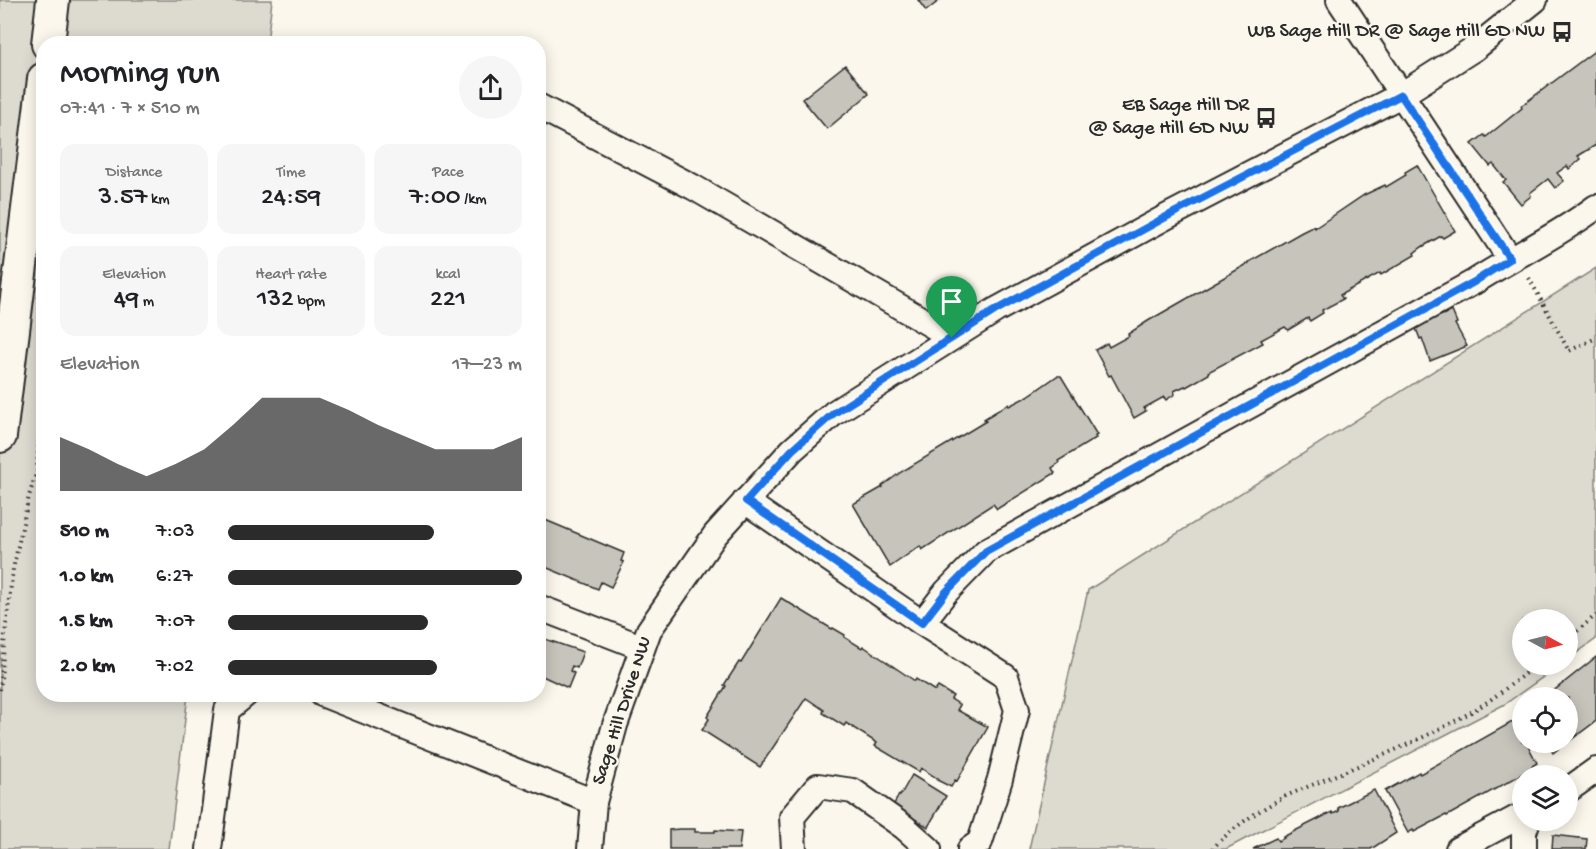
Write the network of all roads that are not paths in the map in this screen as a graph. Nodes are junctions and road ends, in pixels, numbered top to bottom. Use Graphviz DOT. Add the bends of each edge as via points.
graph roads {
  1 [pos="53,0"];
  2 [pos="1339,0"];
  3 [pos="1535,0"];
  4 [pos="49,36"];
  5 [pos="1401,95"];
  6 [pos="546,109"];
  7 [pos="36,144"];
  8 [pos="1596,207"];
  9 [pos="1510,259"];
  10 [pos="952,338"];
  11 [pos="0,436"];
  12 [pos="746,501"];
  13 [pos="546,610"];
  14 [pos="922,623"];
  15 [pos="641,647"];
  16 [pos="236,702"];
  17 [pos="342,702"];
  18 [pos="1596,770"];
  19 [pos="1578,783"];
  20 [pos="594,802"];
  21 [pos="1512,820"];
  22 [pos="1524,831"];
  23 [pos="209,849"];
  24 [pos="590,849"];
  25 [pos="794,849"];
  26 [pos="929,849"];
  27 [pos="970,849"];
  28 [pos="1458,849"];
  29 [pos="1524,849"];
  1 -- 4 [label="main road"];
  2 -- 5 [label="street"];
  3 -- 5 [label="street, Sage Hill Drive NW" via="1475,48"];
  5 -- 9 [label="street"];
  5 -- 10 [label="street, Sage Hill Drive NW" via="1156,222"];
  6 -- 10 [label="street" via="693,186"];
  7 -- 11 [label="main road"];
  8 -- 9 [label="street" via="1572,226"];
  9 -- 14 [label="street" via="986,551"];
  10 -- 12 [label="street, Sage Hill Drive NW" via="834,413 792,450"];
  12 -- 14 [label="street"];
  12 -- 15 [label="street, Sage Hill Drive NW" via="715,535"];
  13 -- 15 [label="street"];
  14 -- 27 [label="street" via="1006,677 1017,710 980,842"];
  15 -- 20 [label="street, Sage Hill Drive NW"];
  16 -- 23 [label="street" via="227,710"];
  17 -- 20 [label="street"];
  18 -- 19 [label="street"];
  20 -- 24 [label="street, Sage Hill Drive NW"];
  21 -- 28 [label="street"];
  22 -- 29 [label="street"];
  25 -- 26 [label="street" via="792,817 818,786 853,790"];
}
